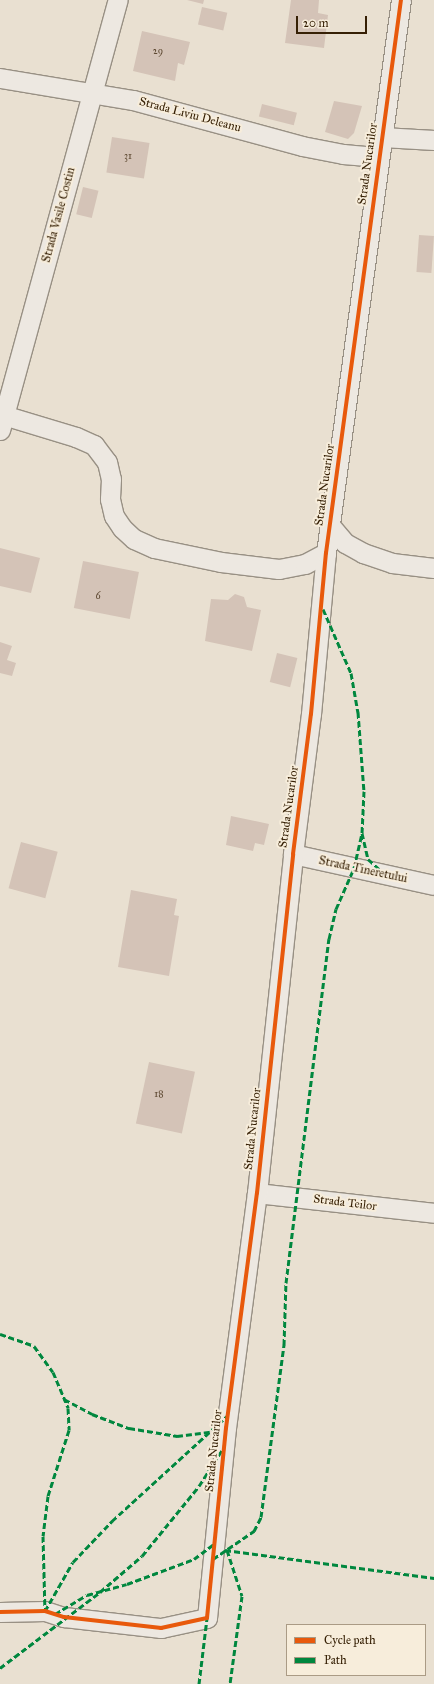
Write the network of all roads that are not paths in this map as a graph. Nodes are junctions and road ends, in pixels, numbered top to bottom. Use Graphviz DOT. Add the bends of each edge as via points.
graph roads {
  1 [pos="118,0"];
  2 [pos="401,0"];
  3 [pos="0,78"];
  4 [pos="93,92"];
  5 [pos="382,137"];
  6 [pos="434,140"];
  7 [pos="379,157"];
  8 [pos="1,419"];
  9 [pos="329,524"];
  10 [pos="326,553"];
  11 [pos="434,568"];
  12 [pos="293,854"];
  13 [pos="434,885"];
  14 [pos="257,1193"];
  15 [pos="434,1214"];
  16 [pos="0,1612"];
  1 -- 4 [label="street, Strada Vasile Costin"];
  2 -- 5 [label="street, Strada Nucarilor"];
  3 -- 4 [label="street, Strada Liviu Deleanu"];
  4 -- 7 [label="street, Strada Liviu Deleanu" via="190,114 302,146 343,154"];
  4 -- 8 [label="street, Strada Vasile Costin"];
  5 -- 6 [label="street"];
  5 -- 7 [label="street, Strada Nucarilor"];
  7 -- 9 [label="street, Strada Nucarilor"];
  8 -- 10 [label="street" via="76,436 94,445 107,462 114,516 134,539 154,548 221,562 279,569 305,564"];
  9 -- 10 [label="street, Strada Nucarilor"];
  9 -- 11 [label="street" via="345,543 363,553 392,563"];
  10 -- 12 [label="street, Strada Nucarilor" via="312,714"];
  12 -- 13 [label="street, Strada Tineretului"];
  12 -- 14 [label="street, Strada Nucarilor"];
  14 -- 15 [label="street, Strada Teilor"];
  14 -- 16 [label="street, Strada Nucarilor" via="226,1428 207,1618 161,1628 64,1617 45,1612"];
}
